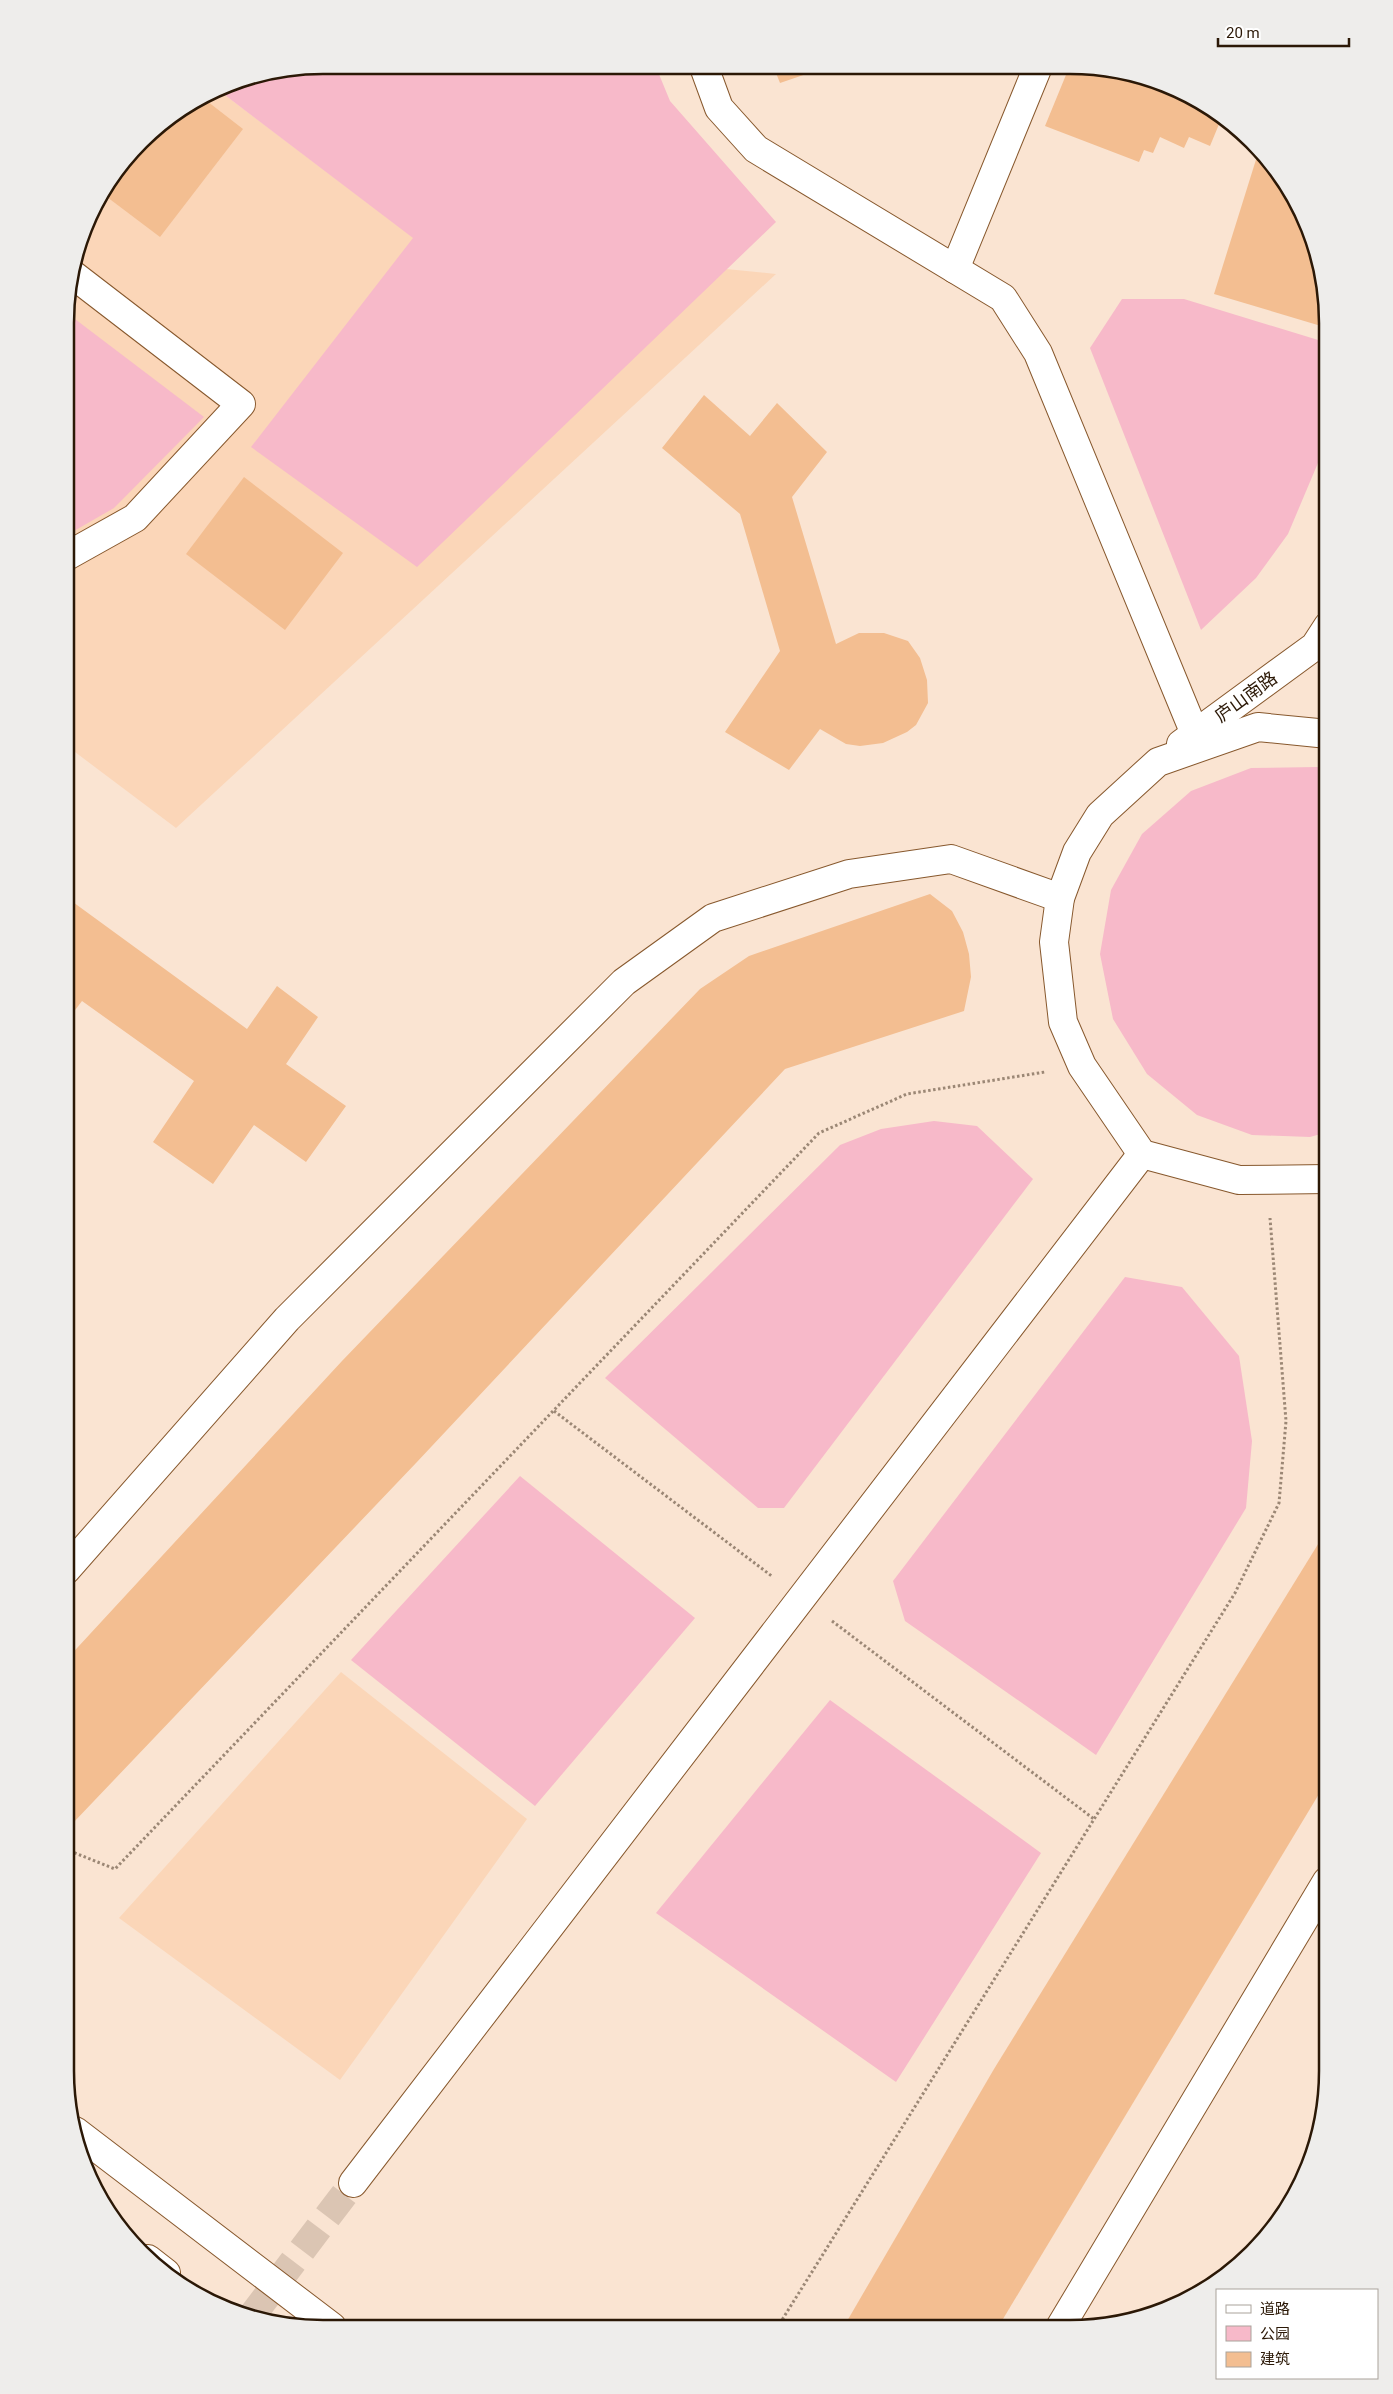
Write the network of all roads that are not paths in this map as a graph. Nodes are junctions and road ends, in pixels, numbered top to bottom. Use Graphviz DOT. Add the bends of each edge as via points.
graph roads {
  1 [pos="707,74"];
  2 [pos="1035,74"];
  3 [pos="955,269"];
  4 [pos="78,279"];
  5 [pos="74,552"];
  6 [pos="1319,640"];
  7 [pos="1319,733"];
  8 [pos="1195,734"];
  9 [pos="1158,762"];
  10 [pos="1060,898"];
  11 [pos="1142,1154"];
  12 [pos="1319,1179"];
  13 [pos="74,1561"];
  14 [pos="1319,1896"];
  15 [pos="82,2136"];
  16 [pos="354,2183"];
  17 [pos="323,2320"];
  18 [pos="1065,2320"];
  1 -- 3 [label="main road" via="719,108 756,149"];
  2 -- 3 [label="main road"];
  3 -- 8 [label="main road" via="1003,298 1038,354"];
  4 -- 5 [label="main road" via="241,404 135,518"];
  6 -- 8 [label="main road, 庐山南路"];
  7 -- 9 [label="main road" via="1258,726"];
  8 -- 9 [label="main road, 庐山南路"];
  9 -- 10 [label="main road, 庐山南路" via="1100,816 1077,852"];
  10 -- 11 [label="main road, 庐山南路" via="1054,942 1063,1022 1082,1066"];
  10 -- 13 [label="main road" via="951,859 849,874 713,918 624,982 301,1305"];
  11 -- 12 [label="main road" via="1238,1180"];
  11 -- 16 [label="main road"];
  14 -- 18 [label="main road"];
  15 -- 17 [label="main road"];
}
